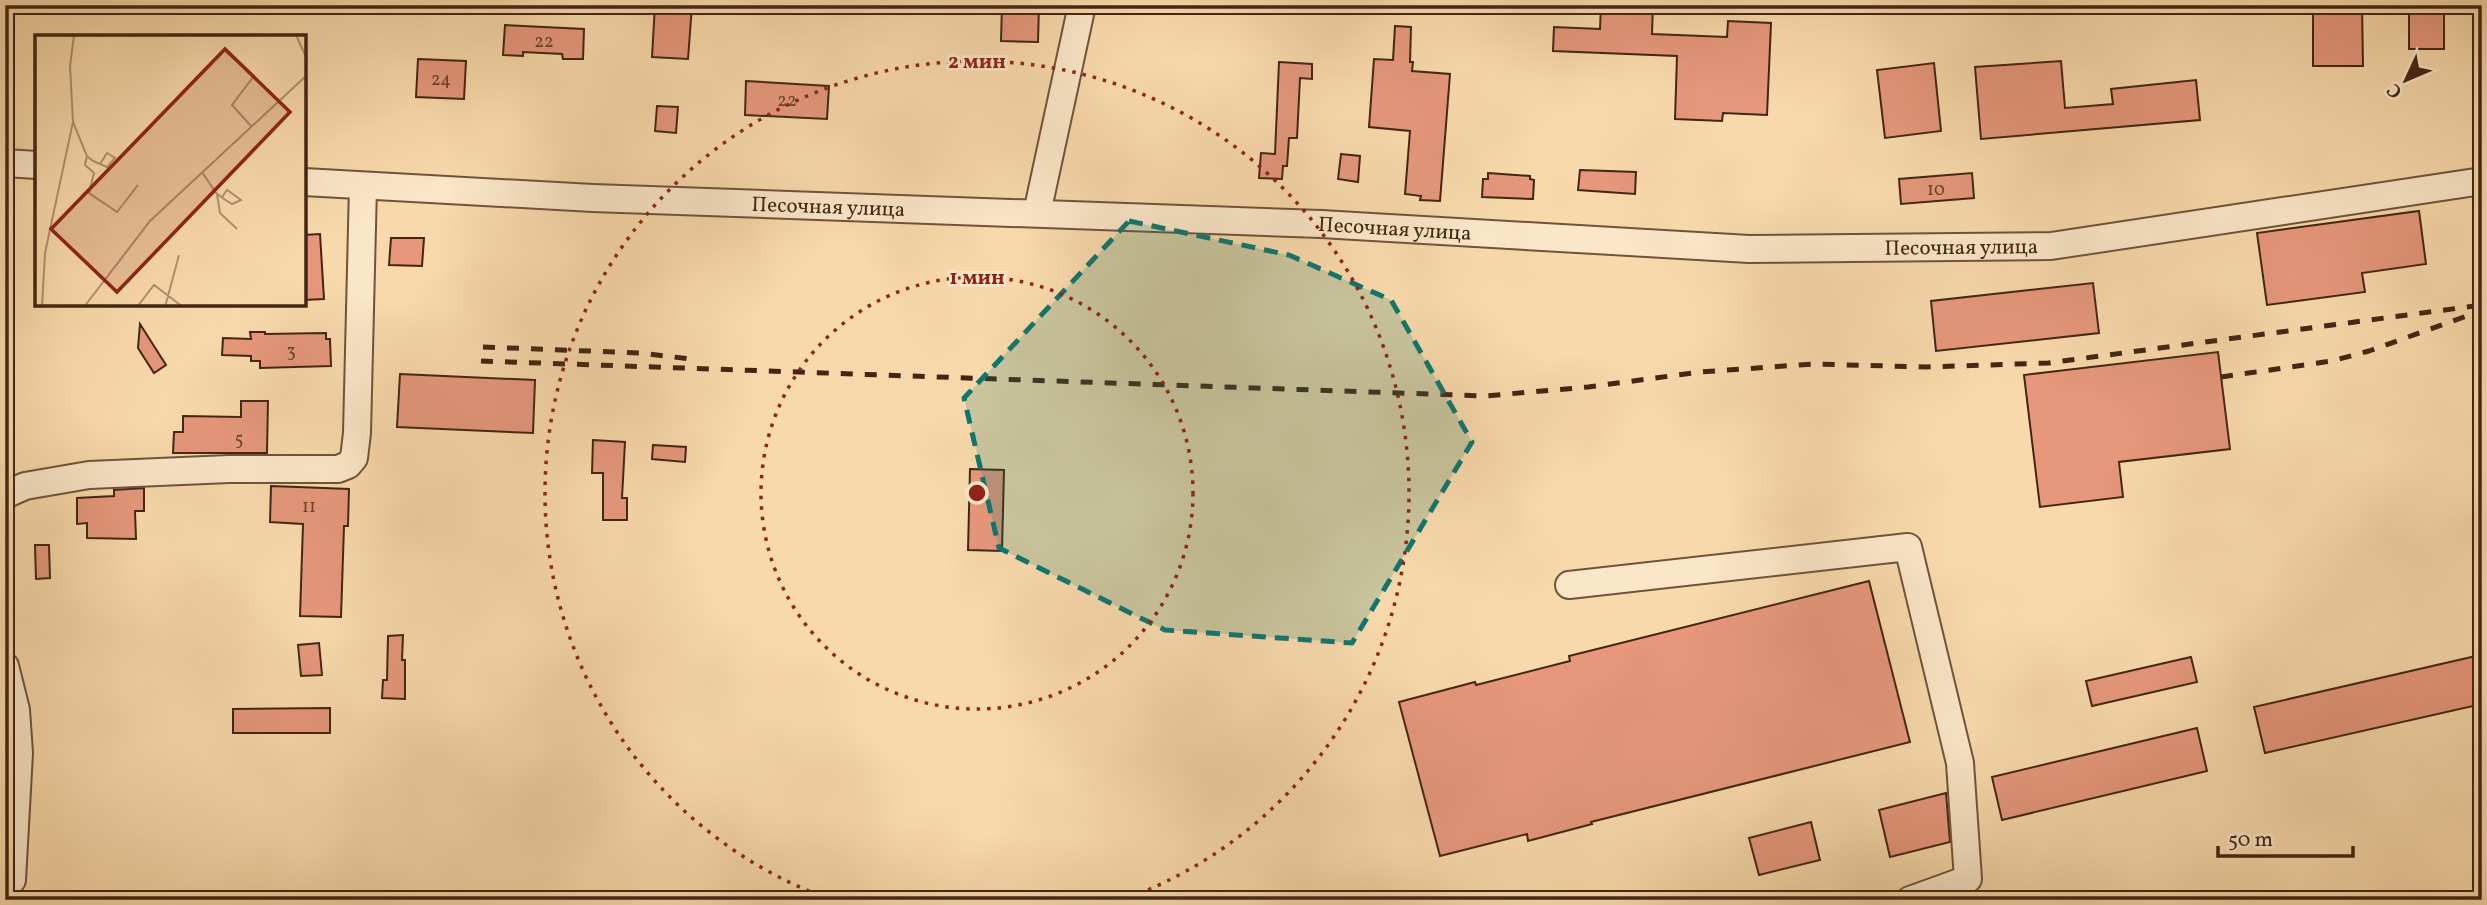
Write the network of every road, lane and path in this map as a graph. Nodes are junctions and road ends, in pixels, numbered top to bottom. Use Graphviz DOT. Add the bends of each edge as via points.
graph roads {
  1 [pos="1082,5"];
  2 [pos="5,163"];
  3 [pos="35,165"];
  4 [pos="2482,181"];
  5 [pos="306,182"];
  6 [pos="363,186"];
  7 [pos="1037,213"];
  8 [pos="5,495"];
  9 [pos="1569,585"];
  10 [pos="5,666"];
  11 [pos="12,880"];
  12 [pos="1910,900"];
  1 -- 7 [label="street"];
  2 -- 3 [label="street"];
  4 -- 7 [label="street, Песочная улица" via="2052,246 1749,249 1321,223"];
  5 -- 6 [label="street, Песочная улица"];
  6 -- 7 [label="street, Песочная улица"];
  6 -- 8 [label="street" via="357,433 354,458 348,465 328,471 229,469 89,475 36,484"];
  9 -- 12 [label="street" via="1908,547 1960,763 1968,879"];
  10 -- 11 [label="street" via="16,710 19,753"];
}
